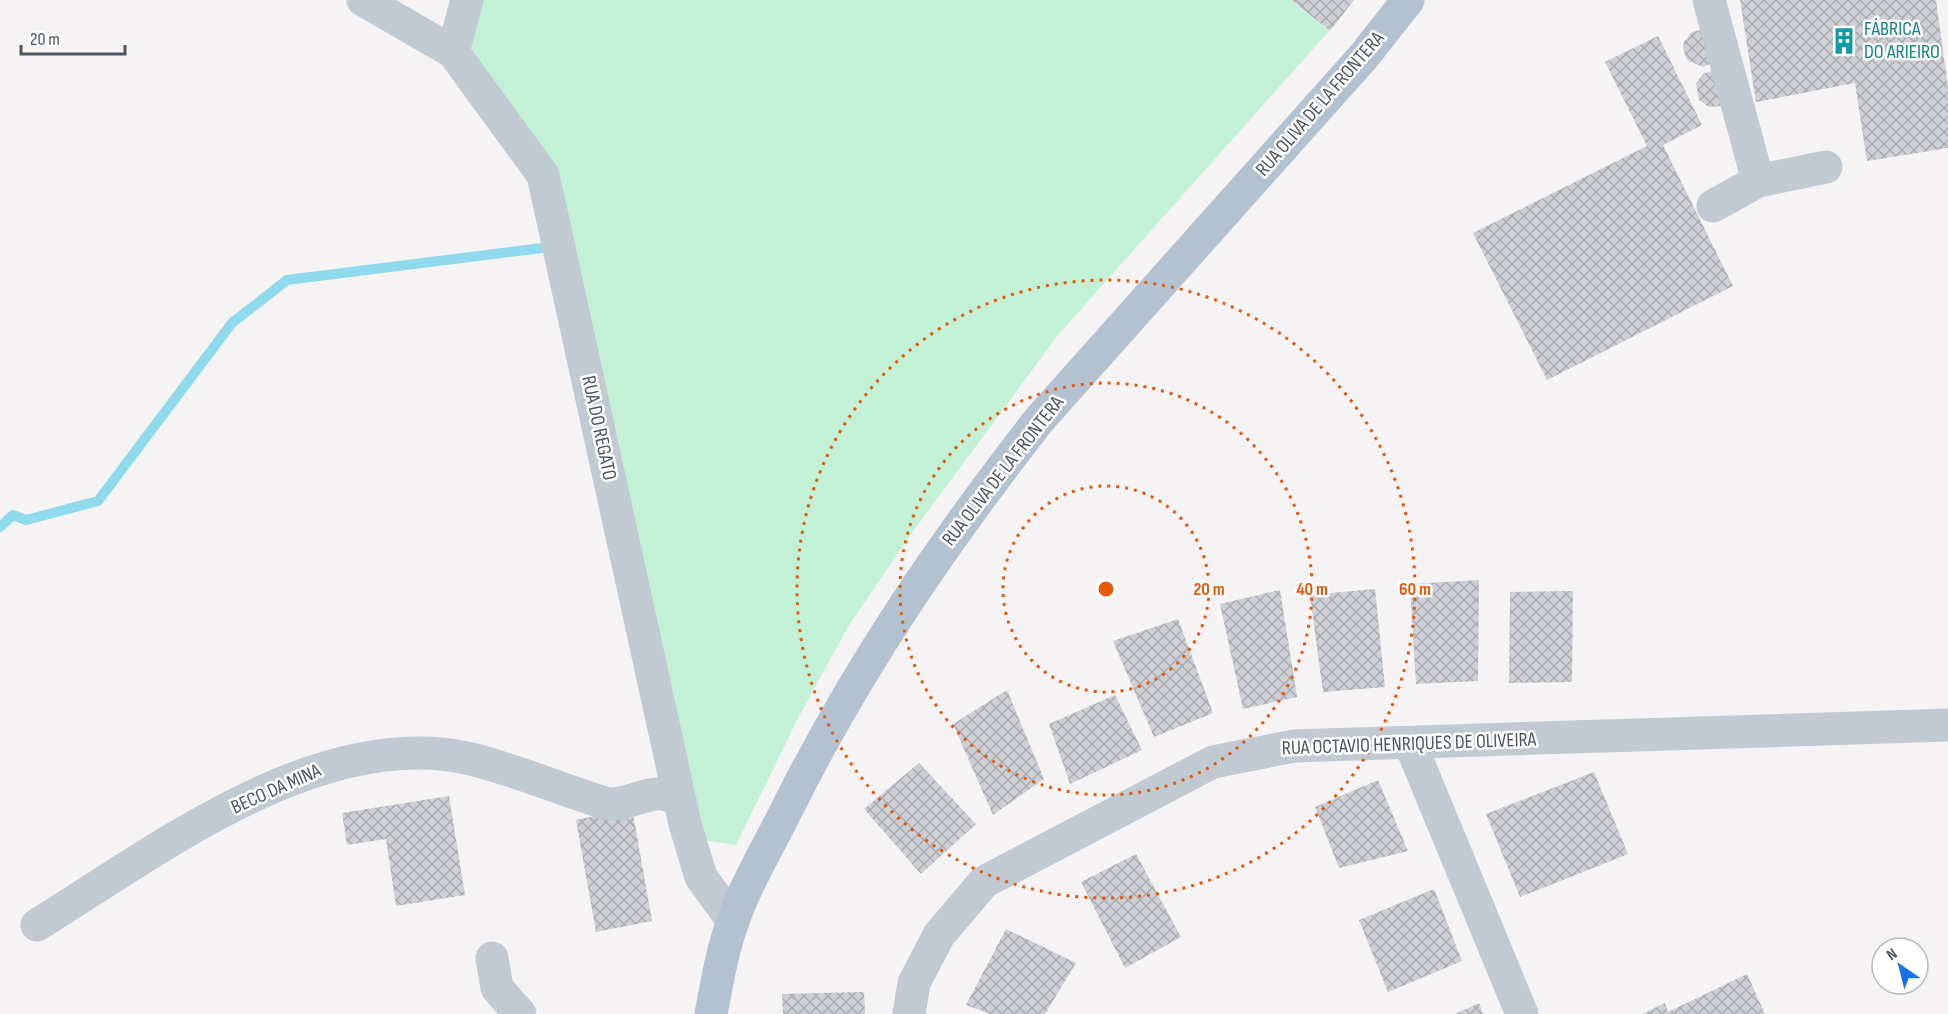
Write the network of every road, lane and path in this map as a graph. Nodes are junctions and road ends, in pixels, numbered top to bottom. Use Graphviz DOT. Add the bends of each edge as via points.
graph roads {
  1 [pos="363,0"];
  2 [pos="467,0"];
  3 [pos="1408,0"];
  4 [pos="1709,0"];
  5 [pos="453,52"];
  6 [pos="1826,167"];
  7 [pos="1758,181"];
  8 [pos="1713,206"];
  9 [pos="1948,725"];
  10 [pos="1410,743"];
  11 [pos="680,800"];
  12 [pos="733,921"];
  13 [pos="37,925"];
  14 [pos="492,958"];
  15 [pos="520,1014"];
  16 [pos="711,1014"];
  17 [pos="909,1014"];
  18 [pos="1522,1014"];
  1 -- 5 [label="street, RUA DO REGATO"];
  2 -- 5 [label="street"];
  3 -- 12 [label="main road, RUA OLIVA DE LA FRONTERA" via="1364,56 1039,420 948,539 854,685"];
  4 -- 7 [label="street"];
  5 -- 11 [label="street, RUA DO REGATO" via="543,175"];
  6 -- 7 [label="street"];
  7 -- 8 [label="street"];
  9 -- 10 [label="street, RUA OCTAVIO HENRIQUES DE OLIVEIRA"];
  10 -- 17 [label="street, RUA OCTAVIO HENRIQUES DE OLIVEIRA" via="1294,746 1213,762 984,882 939,935 914,983"];
  10 -- 18 [label="street"];
  11 -- 12 [label="street, RUA DO REGATO" via="701,877"];
  11 -- 13 [label="street, BECO DA MINA" via="662,794 609,804 465,758 407,753 336,763 274,785"];
  12 -- 16 [label="main road, RUA OLIVA DE LA FRONTERA"];
  14 -- 15 [label="street" via="497,988"];
}
